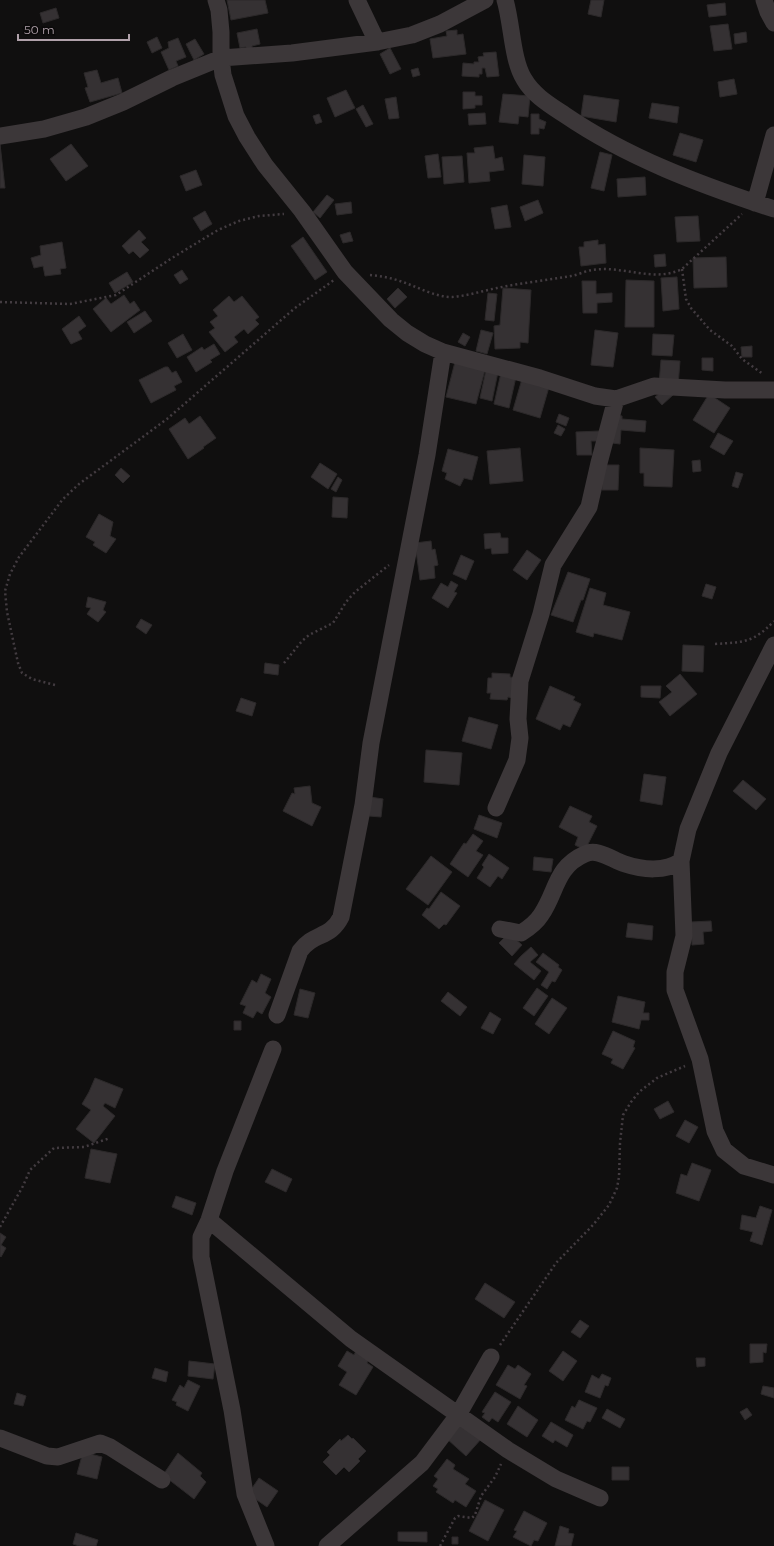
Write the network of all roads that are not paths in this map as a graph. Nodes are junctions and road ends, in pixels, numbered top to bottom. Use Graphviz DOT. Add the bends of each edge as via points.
graph roads {
  1 [pos="216,0"];
  2 [pos="357,0"];
  3 [pos="485,0"];
  4 [pos="506,0"];
  5 [pos="764,0"];
  6 [pos="774,23"];
  7 [pos="377,42"];
  8 [pos="221,58"];
  9 [pos="774,135"];
  10 [pos="0,136"];
  11 [pos="755,203"];
  12 [pos="774,209"];
  13 [pos="443,352"];
  14 [pos="771,384"];
  15 [pos="616,399"];
  16 [pos="774,645"];
  17 [pos="496,808"];
  18 [pos="681,861"];
  19 [pos="500,929"];
  20 [pos="277,1015"];
  21 [pos="273,1049"];
  22 [pos="774,1175"];
  23 [pos="209,1220"];
  24 [pos="491,1357"];
  25 [pos="458,1414"];
  26 [pos="0,1438"];
  27 [pos="162,1480"];
  28 [pos="600,1498"];
  29 [pos="266,1546"];
  30 [pos="327,1546"];
  1 -- 8 [label="street" via="221,32"];
  2 -- 7 [label="street"];
  3 -- 7 [label="street" via="440,24 412,35"];
  4 -- 11 [label="street" via="516,56 524,79 542,100 621,149 674,173"];
  5 -- 6 [label="street"];
  7 -- 8 [label="street"];
  8 -- 10 [label="street" via="86,117 44,129"];
  8 -- 13 [label="street" via="223,74 236,116 265,165 302,211 345,272 397,325 425,344"];
  9 -- 11 [label="street"];
  11 -- 12 [label="street"];
  13 -- 15 [label="street" via="595,396"];
  13 -- 20 [label="street" via="427,455 370,743 364,805 341,917 329,932 306,942 300,951"];
  14 -- 15 [label="street" via="725,390 654,386"];
  15 -- 17 [label="street" via="589,508 553,566 520,681 520,738 517,760"];
  16 -- 18 [label="street" via="702,792 688,829"];
  18 -- 19 [label="street" via="667,868 641,868 594,852 586,853 570,862 563,870 542,915 533,925 521,933"];
  18 -- 22 [label="street" via="684,936 675,972 675,990 700,1059 715,1131 724,1150 744,1166"];
  21 -- 23 [label="street" via="225,1171"];
  23 -- 25 [label="street" via="351,1339"];
  23 -- 29 [label="street" via="201,1237 201,1257 232,1410 245,1494"];
  24 -- 25 [label="street"];
  25 -- 28 [label="street" via="508,1450 556,1479"];
  25 -- 30 [label="street" via="422,1463"];
  26 -- 27 [label="street" via="47,1456 58,1457 100,1443"];
}
